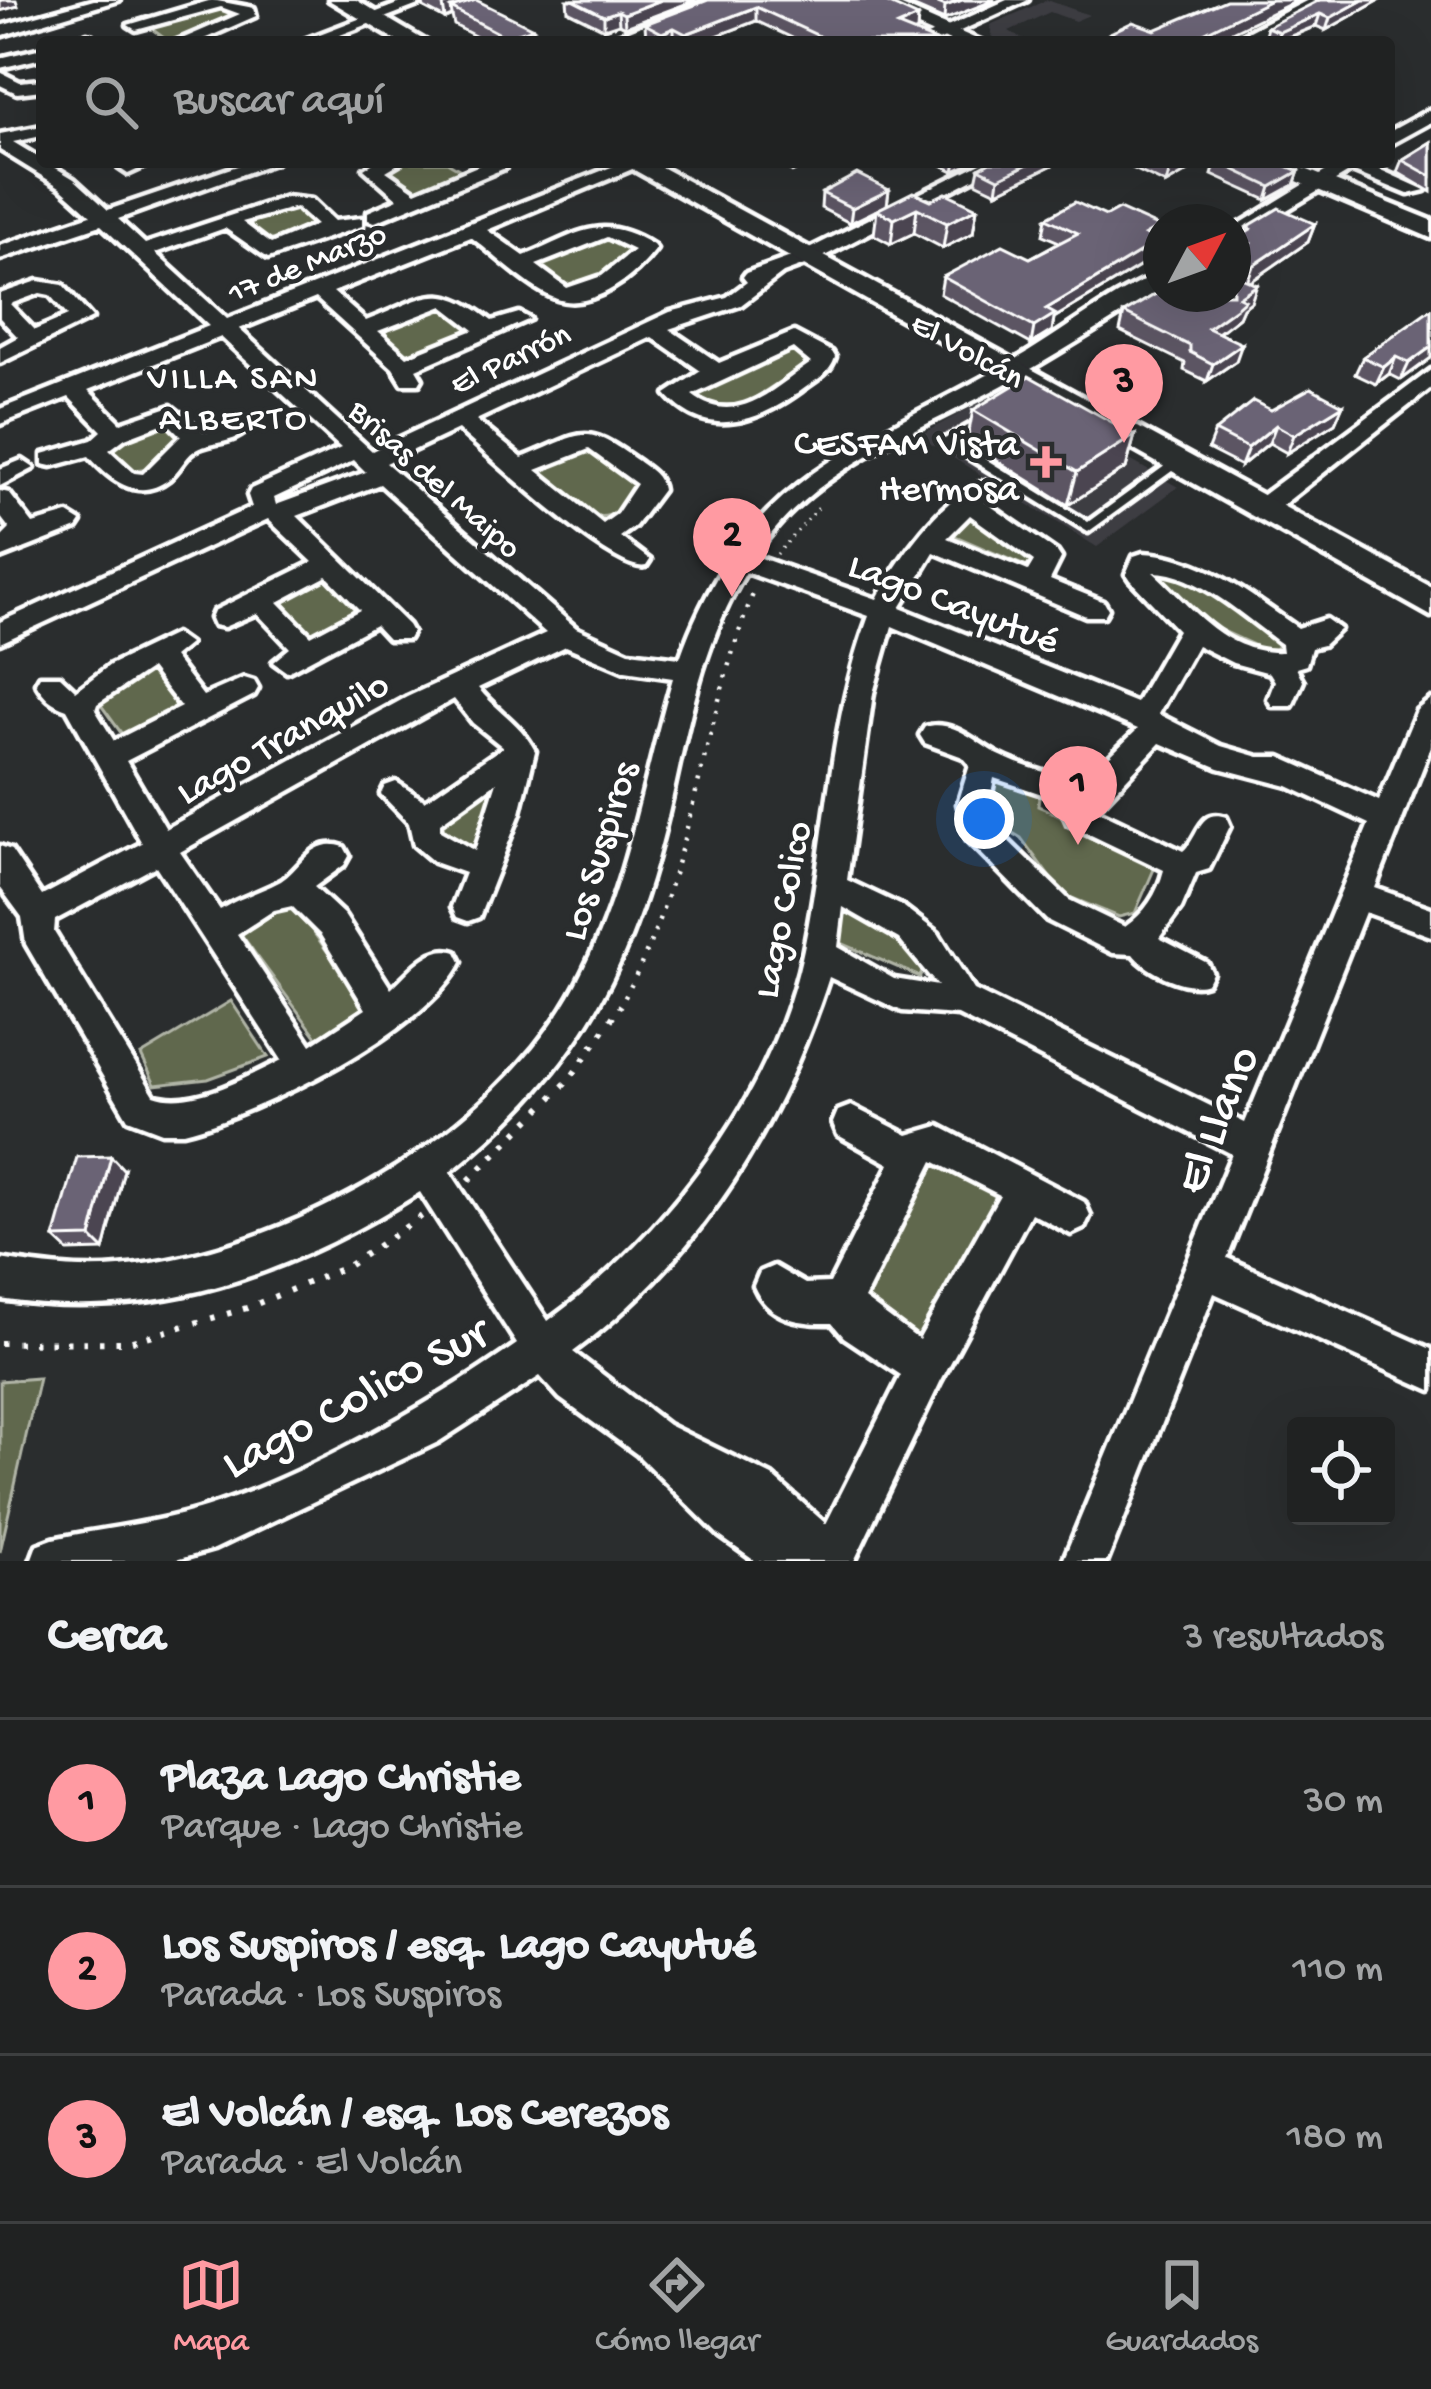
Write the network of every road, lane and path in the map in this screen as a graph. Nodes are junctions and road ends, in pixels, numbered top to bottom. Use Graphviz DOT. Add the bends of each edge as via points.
graph roads {
  1 [pos="340,0"];
  2 [pos="423,0"];
  3 [pos="722,0"];
  4 [pos="869,0"];
  5 [pos="1020,0"];
  6 [pos="1320,0"];
  7 [pos="108,1"];
  8 [pos="223,1"];
  9 [pos="370,17"];
  10 [pos="136,25"];
  11 [pos="0,31"];
  12 [pos="946,32"];
  13 [pos="152,36"];
  14 [pos="198,36"];
  15 [pos="322,36"];
  16 [pos="405,36"];
  17 [pos="624,36"];
  18 [pos="936,36"];
  19 [pos="956,36"];
  20 [pos="1248,36"];
  21 [pos="36,54"];
  22 [pos="0,63"];
  23 [pos="0,77"];
  24 [pos="36,86"];
  25 [pos="1431,115"];
  26 [pos="36,132"];
  27 [pos="1395,136"];
  28 [pos="0,140"];
  29 [pos="36,161"];
  30 [pos="48,168"];
  31 [pos="249,168"];
  32 [pos="380,168"];
  33 [pos="492,168"];
  34 [pos="624,168"];
  35 [pos="645,168"];
  36 [pos="985,168"];
  37 [pos="1279,168"];
  38 [pos="1344,168"];
  39 [pos="1364,168"];
  40 [pos="1318,184"];
  41 [pos="1415,190"];
  42 [pos="417,198"];
  43 [pos="103,217"];
  44 [pos="229,222"];
  45 [pos="1251,225"];
  46 [pos="325,229"];
  47 [pos="473,229"];
  48 [pos="1431,230"];
  49 [pos="646,250"];
  50 [pos="140,252"];
  51 [pos="268,252"];
  52 [pos="0,253"];
  53 [pos="806,257"];
  54 [pos="670,260"];
  55 [pos="522,264"];
  56 [pos="242,265"];
  57 [pos="466,285"];
  58 [pos="319,290"];
  59 [pos="1143,291"];
  60 [pos="569,296"];
  61 [pos="441,299"];
  62 [pos="0,304"];
  63 [pos="550,309"];
  64 [pos="110,315"];
  65 [pos="519,320"];
  66 [pos="76,323"];
  67 [pos="224,328"];
  68 [pos="653,328"];
  69 [pos="364,329"];
  70 [pos="486,330"];
  71 [pos="32,339"];
  72 [pos="0,356"];
  73 [pos="1012,371"];
  74 [pos="717,372"];
  75 [pos="1431,377"];
  76 [pos="73,388"];
  77 [pos="159,390"];
  78 [pos="171,413"];
  79 [pos="0,417"];
  80 [pos="460,419"];
  81 [pos="987,420"];
  82 [pos="721,422"];
  83 [pos="234,431"];
  84 [pos="108,440"];
  85 [pos="189,442"];
  86 [pos="738,446"];
  87 [pos="52,459"];
  88 [pos="371,461"];
  89 [pos="1177,463"];
  90 [pos="519,468"];
  91 [pos="138,485"];
  92 [pos="834,494"];
  93 [pos="0,499"];
  94 [pos="107,502"];
  95 [pos="1261,509"];
  96 [pos="273,512"];
  97 [pos="68,523"];
  98 [pos="602,537"];
  99 [pos="928,540"];
  100 [pos="10,543"];
  101 [pos="637,560"];
  102 [pos="330,564"];
  103 [pos="753,565"];
  104 [pos="1035,584"];
  105 [pos="260,599"];
  106 [pos="1431,603"];
  107 [pos="1096,609"];
  108 [pos="882,611"];
  109 [pos="224,618"];
  110 [pos="1326,629"];
  111 [pos="1192,630"];
  112 [pos="0,634"];
  113 [pos="566,634"];
  114 [pos="1292,637"];
  115 [pos="1280,665"];
  116 [pos="692,670"];
  117 [pos="50,683"];
  118 [pos="458,683"];
  119 [pos="244,688"];
  120 [pos="1282,699"];
  121 [pos="80,703"];
  122 [pos="1431,710"];
  123 [pos="199,711"];
  124 [pos="1149,722"];
  125 [pos="935,735"];
  126 [pos="520,751"];
  127 [pos="110,756"];
  128 [pos="986,763"];
  129 [pos="396,794"];
  130 [pos="1088,797"];
  131 [pos="424,818"];
  132 [pos="1388,818"];
  133 [pos="1215,826"];
  134 [pos="160,848"];
  135 [pos="333,856"];
  136 [pos="0,859"];
  137 [pos="1181,864"];
  138 [pos="484,867"];
  139 [pos="830,887"];
  140 [pos="293,892"];
  141 [pos="1356,895"];
  142 [pos="468,907"];
  143 [pos="39,910"];
  144 [pos="1431,922"];
  145 [pos="215,931"];
  146 [pos="1140,938"];
  147 [pos="820,954"];
  148 [pos="444,962"];
  149 [pos="1195,973"];
  150 [pos="961,1000"];
  151 [pos="386,1013"];
  152 [pos="307,1068"];
  153 [pos="851,1123"];
  154 [pos="1253,1146"];
  155 [pos="914,1157"];
  156 [pos="435,1183"];
  157 [pos="1024,1188"];
  158 [pos="1071,1215"];
  159 [pos="1204,1268"];
  160 [pos="0,1279"];
  161 [pos="774,1286"];
  162 [pos="841,1303"];
  163 [pos="0,1343"];
  164 [pos="545,1352"];
  165 [pos="926,1368"];
  166 [pos="1431,1370"];
  167 [pos="652,1439"];
  168 [pos="210,1545"];
  169 [pos="53,1561"];
  170 [pos="794,1561"];
  171 [pos="827,1561"];
  172 [pos="1084,1561"];
  1 -- 9 [label="street"];
  2 -- 9 [label="street"];
  3 -- 17 [label="street"];
  4 -- 12 [label="street"];
  5 -- 12 [label="street"];
  6 -- 20 [label="street"];
  7 -- 10 [label="street"];
  7 -- 11 [label="street"];
  8 -- 10 [label="street"];
  8 -- 14 [label="street" via="248,16"];
  9 -- 15 [label="street"];
  9 -- 16 [label="street"];
  10 -- 13 [label="street"];
  12 -- 18 [label="street"];
  12 -- 19 [label="street"];
  21 -- 22 [label="street"];
  23 -- 24 [label="street" via="17,88"];
  25 -- 27 [label="street"];
  26 -- 28 [label="street"];
  28 -- 29 [label="street, Brisas del Maipo"];
  30 -- 43 [label="street, Brisas del Maipo"];
  31 -- 43 [label="street"];
  32 -- 42 [label="street" via="400,194"];
  33 -- 42 [label="street"];
  34 -- 47 [label="street, 17 de Marzo"];
  35 -- 53 [label="street, El Volcán"];
  36 -- 53 [label="street, El Parrón"];
  37 -- 40 [label="street"];
  38 -- 40 [label="street"];
  39 -- 41 [label="street"];
  40 -- 45 [label="street"];
  40 -- 48 [label="street"];
  42 -- 46 [label="street"];
  43 -- 50 [label="street, Brisas del Maipo"];
  43 -- 52 [label="street"];
  44 -- 46 [label="street" via="295,194"];
  44 -- 50 [label="street"];
  44 -- 51 [label="street"];
  46 -- 51 [label="street"];
  47 -- 55 [label="street"];
  47 -- 58 [label="street, 17 de Marzo"];
  49 -- 54 [label="street"];
  49 -- 55 [label="street" via="603,224"];
  49 -- 60 [label="street" via="605,282"];
  50 -- 67 [label="street, Brisas del Maipo"];
  51 -- 56 [label="street"];
  53 -- 68 [label="street, El Parrón" via="734,301"];
  53 -- 73 [label="street, El Volcán"];
  55 -- 60 [label="street"];
  57 -- 61 [label="street"];
  58 -- 67 [label="street, 17 de Marzo"];
  58 -- 69 [label="street"];
  59 -- 73 [label="street, Los Suspiros"];
  60 -- 63 [label="street"];
  61 -- 69 [label="street"];
  61 -- 70 [label="street"];
  62 -- 66 [label="street" via="44,280 79,314"];
  62 -- 71 [label="street"];
  64 -- 66 [label="street"];
  65 -- 70 [label="street"];
  66 -- 71 [label="street"];
  67 -- 76 [label="street, 17 de Marzo"];
  67 -- 88 [label="street, Brisas del Maipo"];
  68 -- 74 [label="street"];
  68 -- 80 [label="street, El Parrón"];
  69 -- 70 [label="street" via="409,374"];
  71 -- 72 [label="street"];
  73 -- 89 [label="street, El Volcán"];
  73 -- 103 [label="street, Los Suspiros" via="837,461 783,506"];
  74 -- 82 [label="street" via="665,390"];
  74 -- 82 [label="street" via="802,332 824,357 761,404"];
  75 -- 95 [label="street"];
  76 -- 79 [label="street, 17 de Marzo"];
  76 -- 84 [label="street"];
  77 -- 78 [label="street"];
  78 -- 84 [label="street"];
  78 -- 85 [label="street" via="194,435"];
  80 -- 88 [label="street, El Parrón"];
  80 -- 90 [label="street"];
  81 -- 89 [label="lane" via="947,441 1088,527"];
  82 -- 86 [label="street"];
  83 -- 85 [label="street"];
  84 -- 87 [label="street"];
  84 -- 91 [label="street" via="100,455"];
  85 -- 91 [label="street"];
  88 -- 96 [label="street, El Parrón"];
  88 -- 96 [label="street, El Parrón" via="260,495"];
  88 -- 113 [label="street, Brisas del Maipo"];
  89 -- 95 [label="street, El Volcán"];
  90 -- 98 [label="street"];
  90 -- 98 [label="street" via="601,431 661,493"];
  91 -- 94 [label="street"];
  92 -- 103 [label="path"];
  93 -- 100 [label="street" via="20,524"];
  95 -- 106 [label="street, El Volcán"];
  96 -- 102 [label="street"];
  96 -- 112 [label="street, El Parrón"];
  97 -- 100 [label="street"];
  98 -- 101 [label="street"];
  99 -- 104 [label="street"];
  99 -- 104 [label="street, Lago Colico" via="976,495 1048,559"];
  99 -- 108 [label="street, Lago Colico"];
  102 -- 105 [label="street"];
  102 -- 105 [label="street" via="388,622 297,656"];
  103 -- 108 [label="street, Lago Cayutué"];
  103 -- 116 [label="street, Los Suspiros" via="708,621"];
  103 -- 156 [label="path" via="678,871 651,948 606,1034 536,1123"];
  104 -- 107 [label="street"];
  105 -- 109 [label="street"];
  108 -- 124 [label="street, Lago Cayutué"];
  108 -- 139 [label="street, Lago Colico" via="859,686"];
  110 -- 114 [label="street"];
  111 -- 114 [label="street" via="1139,574 1143,562 1171,549"];
  111 -- 115 [label="street"];
  111 -- 124 [label="street"];
  113 -- 116 [label="street, Brisas del Maipo" via="625,661"];
  113 -- 118 [label="street, Lago Tranquilo"];
  114 -- 115 [label="street" via="1296,658"];
  115 -- 120 [label="street" via="1289,681"];
  116 -- 156 [label="street, Los Suspiros" via="629,903 596,985 533,1072"];
  117 -- 121 [label="street"];
  118 -- 126 [label="street"];
  118 -- 134 [label="street, Lago Tranquilo"];
  119 -- 123 [label="street"];
  121 -- 123 [label="street" via="166,649"];
  121 -- 127 [label="street"];
  122 -- 132 [label="street, El Llano"];
  123 -- 127 [label="street"];
  124 -- 130 [label="street"];
  124 -- 132 [label="street, Lago Cayutué" via="1215,756"];
  125 -- 128 [label="street" via="973,749"];
  126 -- 131 [label="street"];
  126 -- 138 [label="street"];
  127 -- 134 [label="street"];
  128 -- 130 [label="street"];
  128 -- 146 [label="street" via="972,815 978,830 1058,910 1125,943"];
  129 -- 131 [label="street"];
  130 -- 137 [label="street" via="1079,815"];
  131 -- 138 [label="street" via="425,836"];
  132 -- 141 [label="street, El Llano"];
  133 -- 137 [label="street" via="1198,860"];
  134 -- 143 [label="street, Lago Tranquilo"];
  134 -- 145 [label="street"];
  135 -- 140 [label="street" via="304,874"];
  136 -- 143 [label="street" via="26,903"];
  137 -- 146 [label="street" via="1181,877"];
  138 -- 142 [label="street"];
  139 -- 147 [label="street, Lago Colico"];
  139 -- 150 [label="street" via="938,950"];
  140 -- 145 [label="street"];
  140 -- 151 [label="street" via="356,958"];
  141 -- 144 [label="street"];
  141 -- 154 [label="street, El Llano"];
  143 -- 152 [label="street" via="38,934 151,1114 179,1116"];
  145 -- 152 [label="street"];
  146 -- 149 [label="street" via="1150,952"];
  147 -- 150 [label="street" via="915,1003"];
  147 -- 164 [label="street, Lago Colico" via="783,1063 722,1172 657,1250"];
  148 -- 151 [label="street"];
  150 -- 154 [label="street"];
  151 -- 152 [label="street"];
  153 -- 155 [label="street"];
  154 -- 159 [label="street, El Llano"];
  155 -- 157 [label="street" via="923,1145 939,1143"];
  155 -- 162 [label="street"];
  156 -- 160 [label="street, Los Suspiros" via="197,1271 97,1288"];
  156 -- 163 [label="path" via="348,1266 247,1308 129,1342"];
  156 -- 164 [label="street"];
  157 -- 158 [label="street"];
  157 -- 165 [label="street"];
  159 -- 166 [label="street"];
  159 -- 172 [label="street, El Llano"];
  161 -- 162 [label="street" via="799,1304"];
  162 -- 165 [label="street" via="857,1323"];
  164 -- 167 [label="street"];
  164 -- 168 [label="street, Lago Colico Sur"];
  165 -- 171 [label="street"];
  167 -- 170 [label="street" via="735,1521"];
  167 -- 171 [label="street" via="782,1510"];
  168 -- 169 [label="street, Lago Colico Sur"];
}
